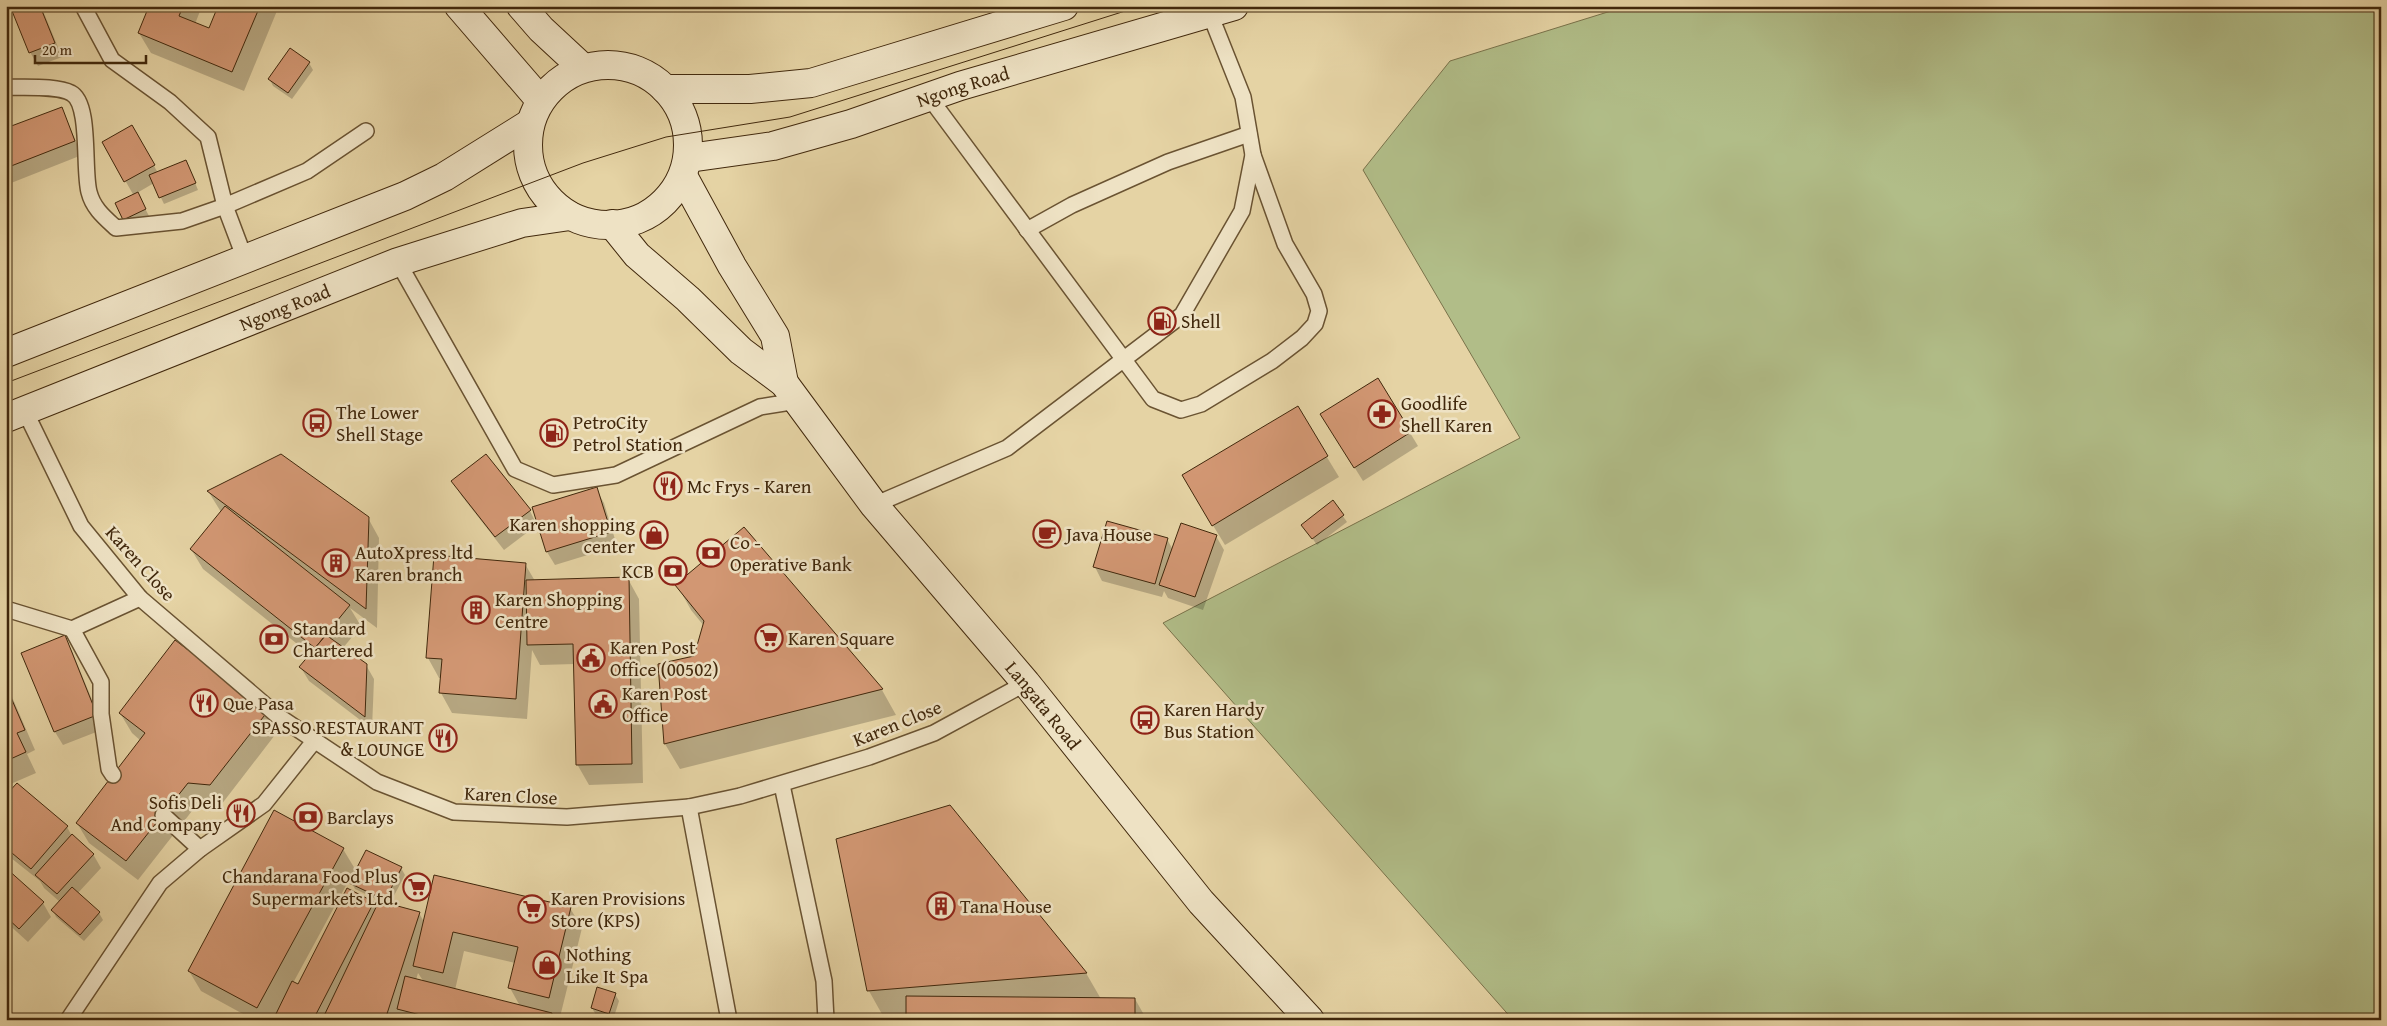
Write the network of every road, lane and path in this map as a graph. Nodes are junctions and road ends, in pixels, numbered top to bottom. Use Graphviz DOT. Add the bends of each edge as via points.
graph roads {
  1 [pos="83,6"];
  2 [pos="459,6"];
  3 [pos="521,6"];
  4 [pos="1064,6"];
  5 [pos="1222,10"];
  6 [pos="583,68"];
  7 [pos="6,87"];
  8 [pos="665,89"];
  9 [pos="929,97"];
  10 [pos="540,100"];
  11 [pos="529,124"];
  12 [pos="366,131"];
  13 [pos="1250,134"];
  14 [pos="1253,155"];
  15 [pos="686,167"];
  16 [pos="225,206"];
  17 [pos="570,216"];
  18 [pos="612,224"];
  19 [pos="1027,230"];
  20 [pos="245,259"];
  21 [pos="398,262"];
  22 [pos="6,353"];
  23 [pos="1124,360"];
  24 [pos="791,392"];
  25 [pos="16,415"];
  26 [pos="874,505"];
  27 [pos="140,598"];
  28 [pos="6,608"];
  29 [pos="72,629"];
  30 [pos="1026,683"];
  31 [pos="315,740"];
  32 [pos="113,775"];
  33 [pos="782,784"];
  34 [pos="689,807"];
  35 [pos="163,815"];
  36 [pos="200,849"];
  37 [pos="68,1020"];
  38 [pos="729,1020"];
  39 [pos="826,1020"];
  40 [pos="1310,1020"];
  1 -- 16 [label="lane" via="112,60 170,102 208,137"];
  2 -- 10 [label="main road"];
  3 -- 6 [label="main road"];
  4 -- 8 [label="main road" via="811,83 750,89"];
  5 -- 9 [label="main road, Ngong Road"];
  5 -- 13 [label="lane"];
  6 -- 8 [label="main road" via="609,64 635,68 658,81"];
  6 -- 10 [label="main road" via="559,80"];
  7 -- 16 [label="lane" via="62,90 79,99 84,120 89,193 97,211 116,228 182,221"];
  8 -- 15 [label="main road" via="676,100 687,124"];
  9 -- 15 [label="main road, Ngong Road" via="851,124"];
  9 -- 19 [label="lane"];
  10 -- 11 [label="main road"];
  11 -- 17 [label="main road" via="528,151 534,178 548,200"];
  11 -- 20 [label="main road" via="444,177 405,196"];
  12 -- 16 [label="lane" via="307,171"];
  13 -- 14 [label="lane"];
  13 -- 19 [label="lane" via="1168,162 1072,205"];
  14 -- 23 [label="lane" via="1242,211 1182,315"];
  14 -- 23 [label="lane" via="1286,244 1314,294 1319,311 1315,324 1272,360 1201,404 1181,410 1153,399"];
  15 -- 18 [label="main road" via="669,198 648,214 623,224"];
  15 -- 24 [label="main road" via="732,266 775,336"];
  16 -- 20 [label="lane"];
  17 -- 18 [label="main road" via="596,224"];
  17 -- 21 [label="main road, Ngong Road" via="522,223"];
  18 -- 24 [label="main road" via="637,255 741,351"];
  19 -- 23 [label="lane"];
  20 -- 22 [label="main road"];
  21 -- 24 [label="lane" via="515,469 554,485 616,474"];
  21 -- 25 [label="main road, Ngong Road"];
  23 -- 26 [label="lane" via="1007,448"];
  24 -- 26 [label="main road, Langata Road"];
  25 -- 27 [label="lane, Karen Close" via="81,526"];
  26 -- 30 [label="main road, Langata Road"];
  27 -- 29 [label="lane"];
  27 -- 31 [label="lane, Karen Close" via="278,716"];
  28 -- 29 [label="lane"];
  29 -- 32 [label="lane" via="101,682 101,714 109,768"];
  30 -- 33 [label="lane, Karen Close" via="934,733"];
  30 -- 40 [label="main road, Langata Road" via="1201,902"];
  31 -- 34 [label="lane, Karen Close" via="377,782 454,812 566,817"];
  31 -- 36 [label="lane" via="264,804"];
  33 -- 34 [label="lane, Karen Close"];
  33 -- 39 [label="lane" via="824,980"];
  34 -- 38 [label="lane"];
  35 -- 36 [label="lane"];
  36 -- 37 [label="lane" via="160,883"];
}
